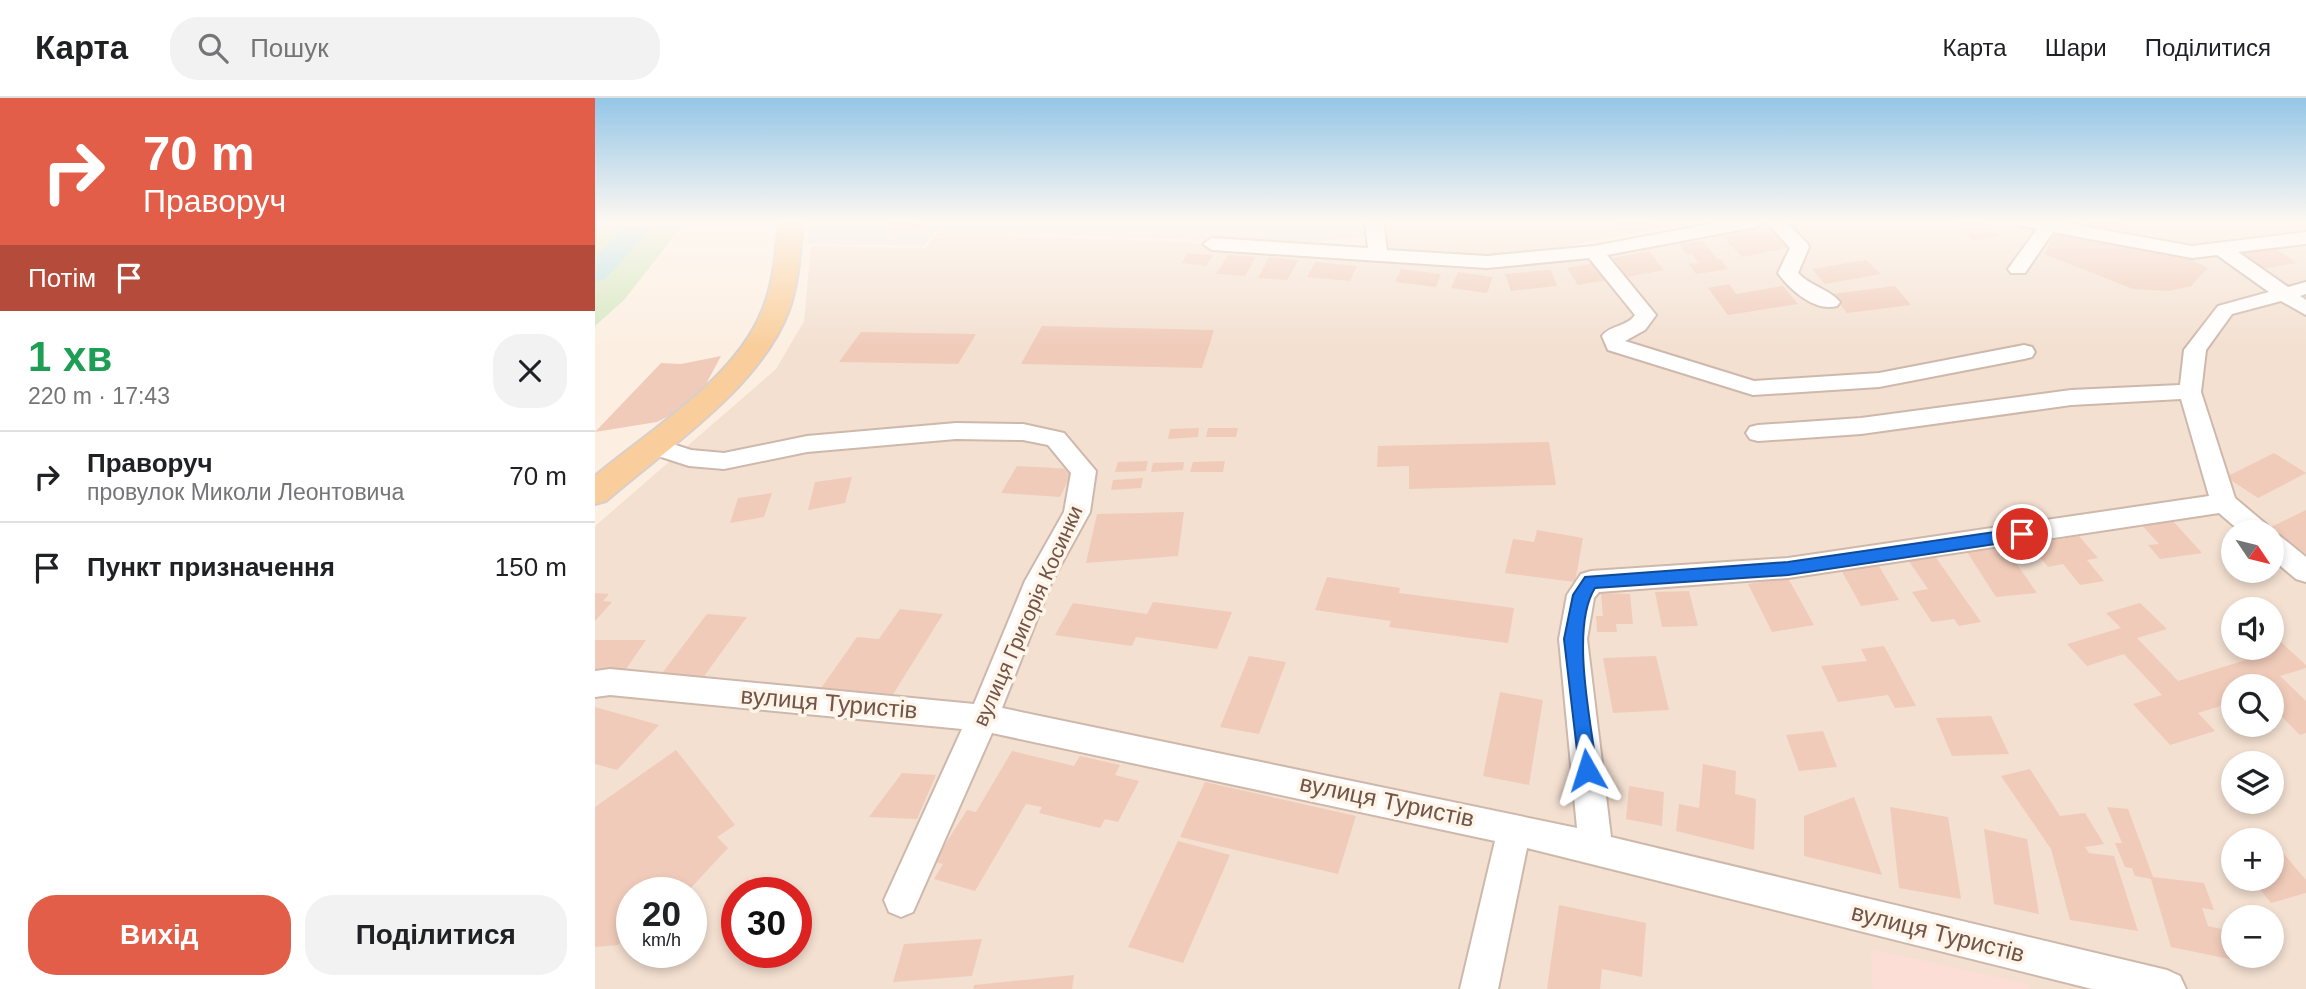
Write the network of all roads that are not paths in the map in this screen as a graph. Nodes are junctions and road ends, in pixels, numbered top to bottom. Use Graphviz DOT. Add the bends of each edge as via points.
graph roads {
  1 [pos="785,263"];
  2 [pos="1603,263"];
  3 [pos="1793,263"];
  4 [pos="2022,263"];
  5 [pos="2245,263"];
  6 [pos="2018,269"];
  7 [pos="2295,291"];
  8 [pos="1830,302"];
  9 [pos="2306,309"];
  10 [pos="2024,352"];
  11 [pos="2190,392"];
  12 [pos="1758,433"];
  13 [pos="654,446"];
  14 [pos="595,492"];
  15 [pos="2224,503"];
  16 [pos="2244,520"];
  17 [pos="2284,554"];
  18 [pos="2306,572"];
  19 [pos="595,684"];
  20 [pos="983,718"];
  21 [pos="1514,829"];
  22 [pos="1596,848"];
  23 [pos="901,900"];
  24 [pos="1479,989"];
  25 [pos="2167,989"];
  1 -- 13 [label="main road" via="771,320 741,365"];
  2 -- 10 [label="street" via="1646,315 1638,326 1613,336 1616,345 1753,388 1879,380"];
  3 -- 8 [label="street" via="1788,273 1793,281"];
  4 -- 6 [label="street"];
  5 -- 7 [label="street"];
  7 -- 9 [label="street"];
  7 -- 11 [label="street" via="2225,310 2195,350"];
  11 -- 12 [label="street" via="2074,395 1874,425"];
  11 -- 15 [label="street"];
  13 -- 14 [label="main road"];
  13 -- 20 [label="street, вулиця Григорія Косинки" via="689,458 725,461 807,444 956,431 1023,432 1056,439 1084,471 1077,512 1039,581"];
  15 -- 16 [label="street"];
  15 -- 22 [label="street" via="1788,568 1591,582 1581,595 1573,639"];
  17 -- 18 [label="street"];
  19 -- 20 [label="street, вулиця Туристів"];
  20 -- 21 [label="street, вулиця Туристів"];
  20 -- 23 [label="street, вулиця Григорія Косинки"];
  21 -- 22 [label="street, вулиця Туристів"];
  21 -- 24 [label="street"];
  22 -- 25 [label="street, вулиця Туристів"];
}
